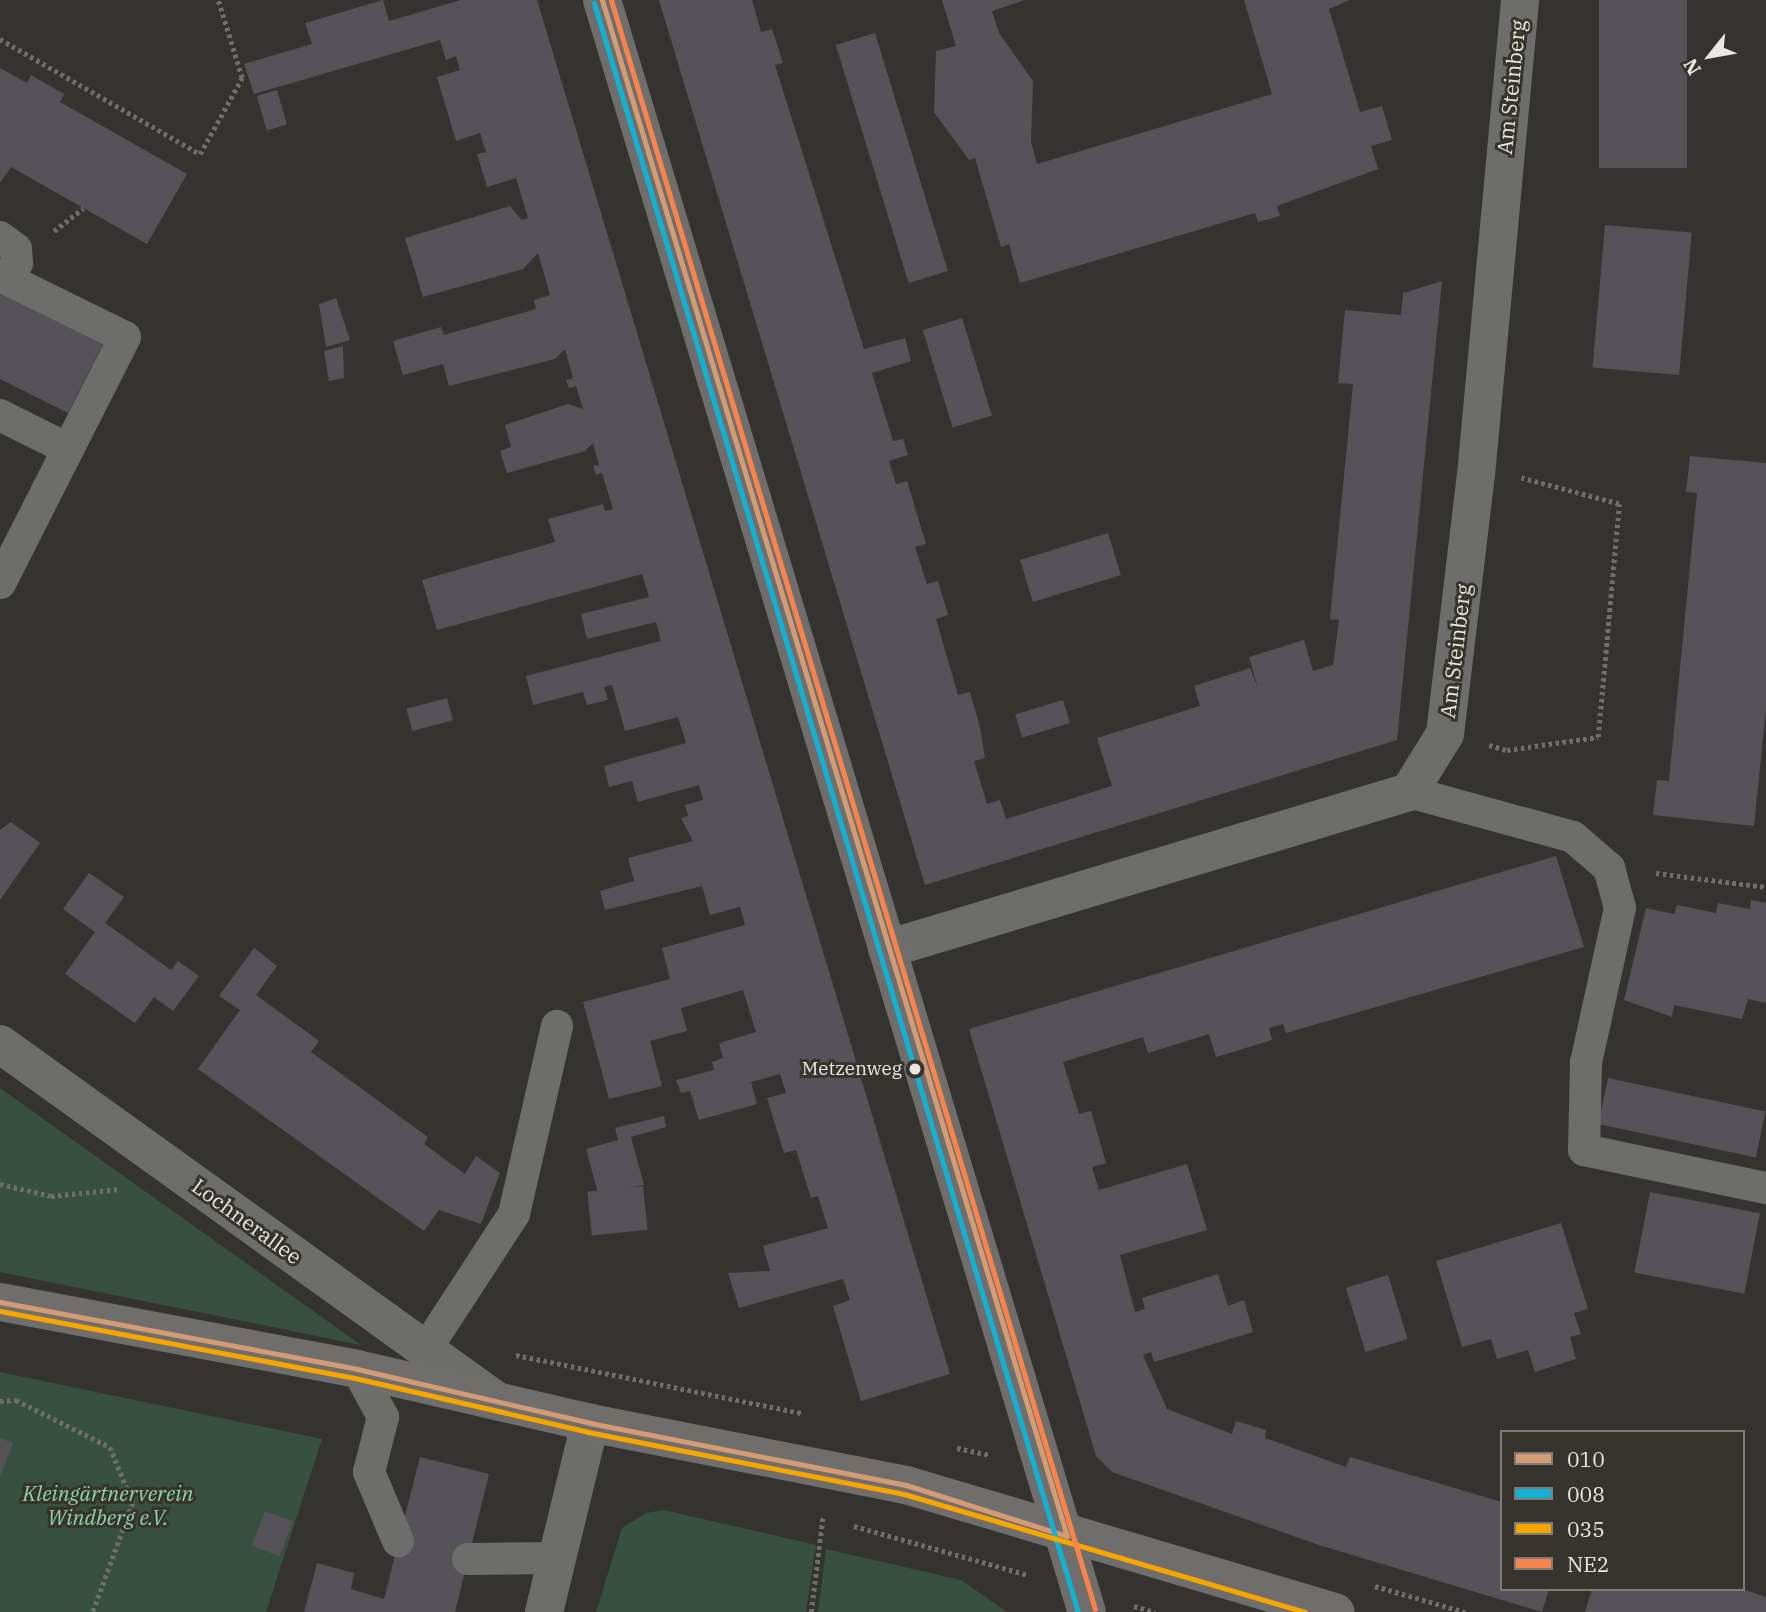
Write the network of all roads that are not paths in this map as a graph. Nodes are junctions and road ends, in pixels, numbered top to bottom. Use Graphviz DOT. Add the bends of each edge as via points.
graph roads {
  1 [pos="602,0"];
  2 [pos="1520,0"];
  3 [pos="0,237"];
  4 [pos="0,415"];
  5 [pos="68,449"];
  6 [pos="0,583"];
  7 [pos="1409,792"];
  8 [pos="887,949"];
  9 [pos="557,1026"];
  10 [pos="0,1044"];
  11 [pos="1766,1188"];
  12 [pos="0,1302"];
  13 [pos="426,1349"];
  14 [pos="356,1369"];
  15 [pos="494,1399"];
  16 [pos="590,1423"];
  17 [pos="1067,1536"];
  18 [pos="398,1541"];
  19 [pos="558,1558"];
  20 [pos="468,1559"];
  21 [pos="544,1612"];
  22 [pos="1087,1612"];
  23 [pos="1336,1612"];
  1 -- 8 [label="street"];
  2 -- 7 [label="street, Am Steinberg" via="1476,475 1445,733"];
  3 -- 5 [label="lane" via="16,249 7,279 125,337"];
  4 -- 5 [label="lane"];
  5 -- 6 [label="lane"];
  7 -- 8 [label="street"];
  7 -- 11 [label="lane" via="1573,837 1609,868 1620,908 1586,1062 1584,1150"];
  8 -- 17 [label="street"];
  9 -- 13 [label="lane" via="514,1214"];
  10 -- 13 [label="street, Lochnerallee"];
  12 -- 14 [label="street"];
  13 -- 15 [label="street, Lochnerallee"];
  14 -- 15 [label="street"];
  14 -- 18 [label="lane" via="383,1417 369,1472"];
  15 -- 16 [label="street"];
  16 -- 17 [label="street" via="906,1485"];
  16 -- 19 [label="street"];
  17 -- 22 [label="street"];
  17 -- 23 [label="street"];
  19 -- 20 [label="lane"];
  19 -- 21 [label="street"];
}
